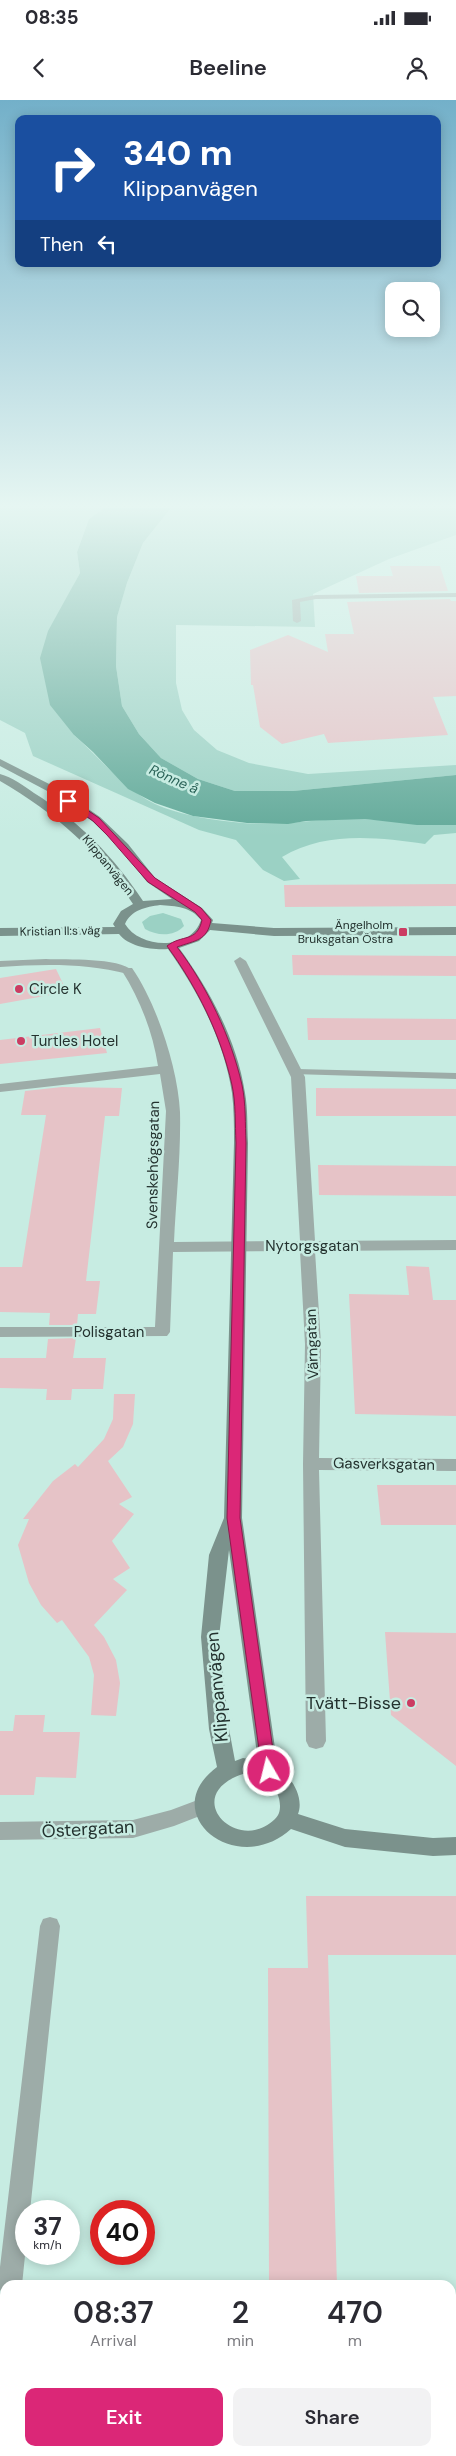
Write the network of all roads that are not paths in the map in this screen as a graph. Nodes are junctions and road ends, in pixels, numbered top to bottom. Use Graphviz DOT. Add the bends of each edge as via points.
graph roads {
  1 [pos="297,618"];
  2 [pos="297,621"];
  3 [pos="0,762"];
  4 [pos="0,777"];
  5 [pos="140,905"];
  6 [pos="190,906"];
  7 [pos="207,926"];
  8 [pos="120,930"];
  9 [pos="0,932"];
  10 [pos="456,932"];
  11 [pos="172,946"];
  12 [pos="240,961"];
  13 [pos="0,964"];
  14 [pos="128,970"];
  15 [pos="166,1069"];
  16 [pos="297,1072"];
  17 [pos="456,1076"];
  18 [pos="0,1088"];
  19 [pos="456,1245"];
  20 [pos="308,1246"];
  21 [pos="168,1247"];
  22 [pos="240,1247"];
  23 [pos="0,1332"];
  24 [pos="311,1464"];
  25 [pos="456,1465"];
  26 [pos="233,1518"];
  27 [pos="316,1741"];
  28 [pos="227,1770"];
  29 [pos="269,1771"];
  30 [pos="203,1806"];
  31 [pos="286,1819"];
  32 [pos="0,1831"];
  33 [pos="456,1846"];
  34 [pos="50,1926"];
  35 [pos="11,2280"];
  1 -- 2 [label="lane"];
  3 -- 6 [label="street, Klippanvägen" via="55,791 96,819 152,880"];
  4 -- 5 [label="street, Klippanvägen" via="69,820 97,847"];
  5 -- 6 [label="street, Klippanvägen" via="165,902"];
  5 -- 8 [label="street, Klippanvägen" via="124,914 120,919"];
  6 -- 7 [label="street, Klippanvägen" via="204,915"];
  7 -- 10 [label="street" via="274,932"];
  7 -- 11 [label="street" via="199,936"];
  8 -- 9 [label="street, Kristian II:s väg"];
  8 -- 11 [label="street" via="140,943"];
  11 -- 22 [label="street, Klippanvägen" via="188,967 219,1028 237,1086 241,1143"];
  12 -- 16 [label="street, Värngatan"];
  13 -- 14 [label="lane" via="44,962 117,966"];
  14 -- 15 [label="street, Svenskehögsgatan" via="151,1016"];
  15 -- 18 [label="street"];
  15 -- 21 [label="street, Svenskehögsgatan" via="173,1111"];
  16 -- 17 [label="lane"];
  16 -- 20 [label="street, Värngatan"];
  19 -- 20 [label="street, Nytorgsgatan"];
  20 -- 22 [label="street, Nytorgsgatan"];
  20 -- 24 [label="street, Värngatan" via="313,1344"];
  21 -- 22 [label="street, Nytorgsgatan"];
  21 -- 23 [label="street, Polisgatan" via="162,1332"];
  22 -- 26 [label="street, Klippanvägen"];
  24 -- 25 [label="street, Gasverksgatan"];
  24 -- 27 [label="street, Värngatan"];
  26 -- 28 [label="street, Klippanvägen" via="218,1554 210,1637 219,1728"];
  26 -- 29 [label="street, Klippanvägen"];
  28 -- 29 [label="street" via="243,1766"];
  28 -- 30 [label="street" via="211,1781"];
  29 -- 31 [label="street" via="281,1780 288,1792 290,1805"];
  30 -- 31 [label="street" via="208,1820 219,1831 243,1839 268,1835"];
  30 -- 32 [label="street, Östergatan" via="133,1829"];
  31 -- 33 [label="street" via="345,1838 433,1847"];
  34 -- 35 [label="street"];
}
